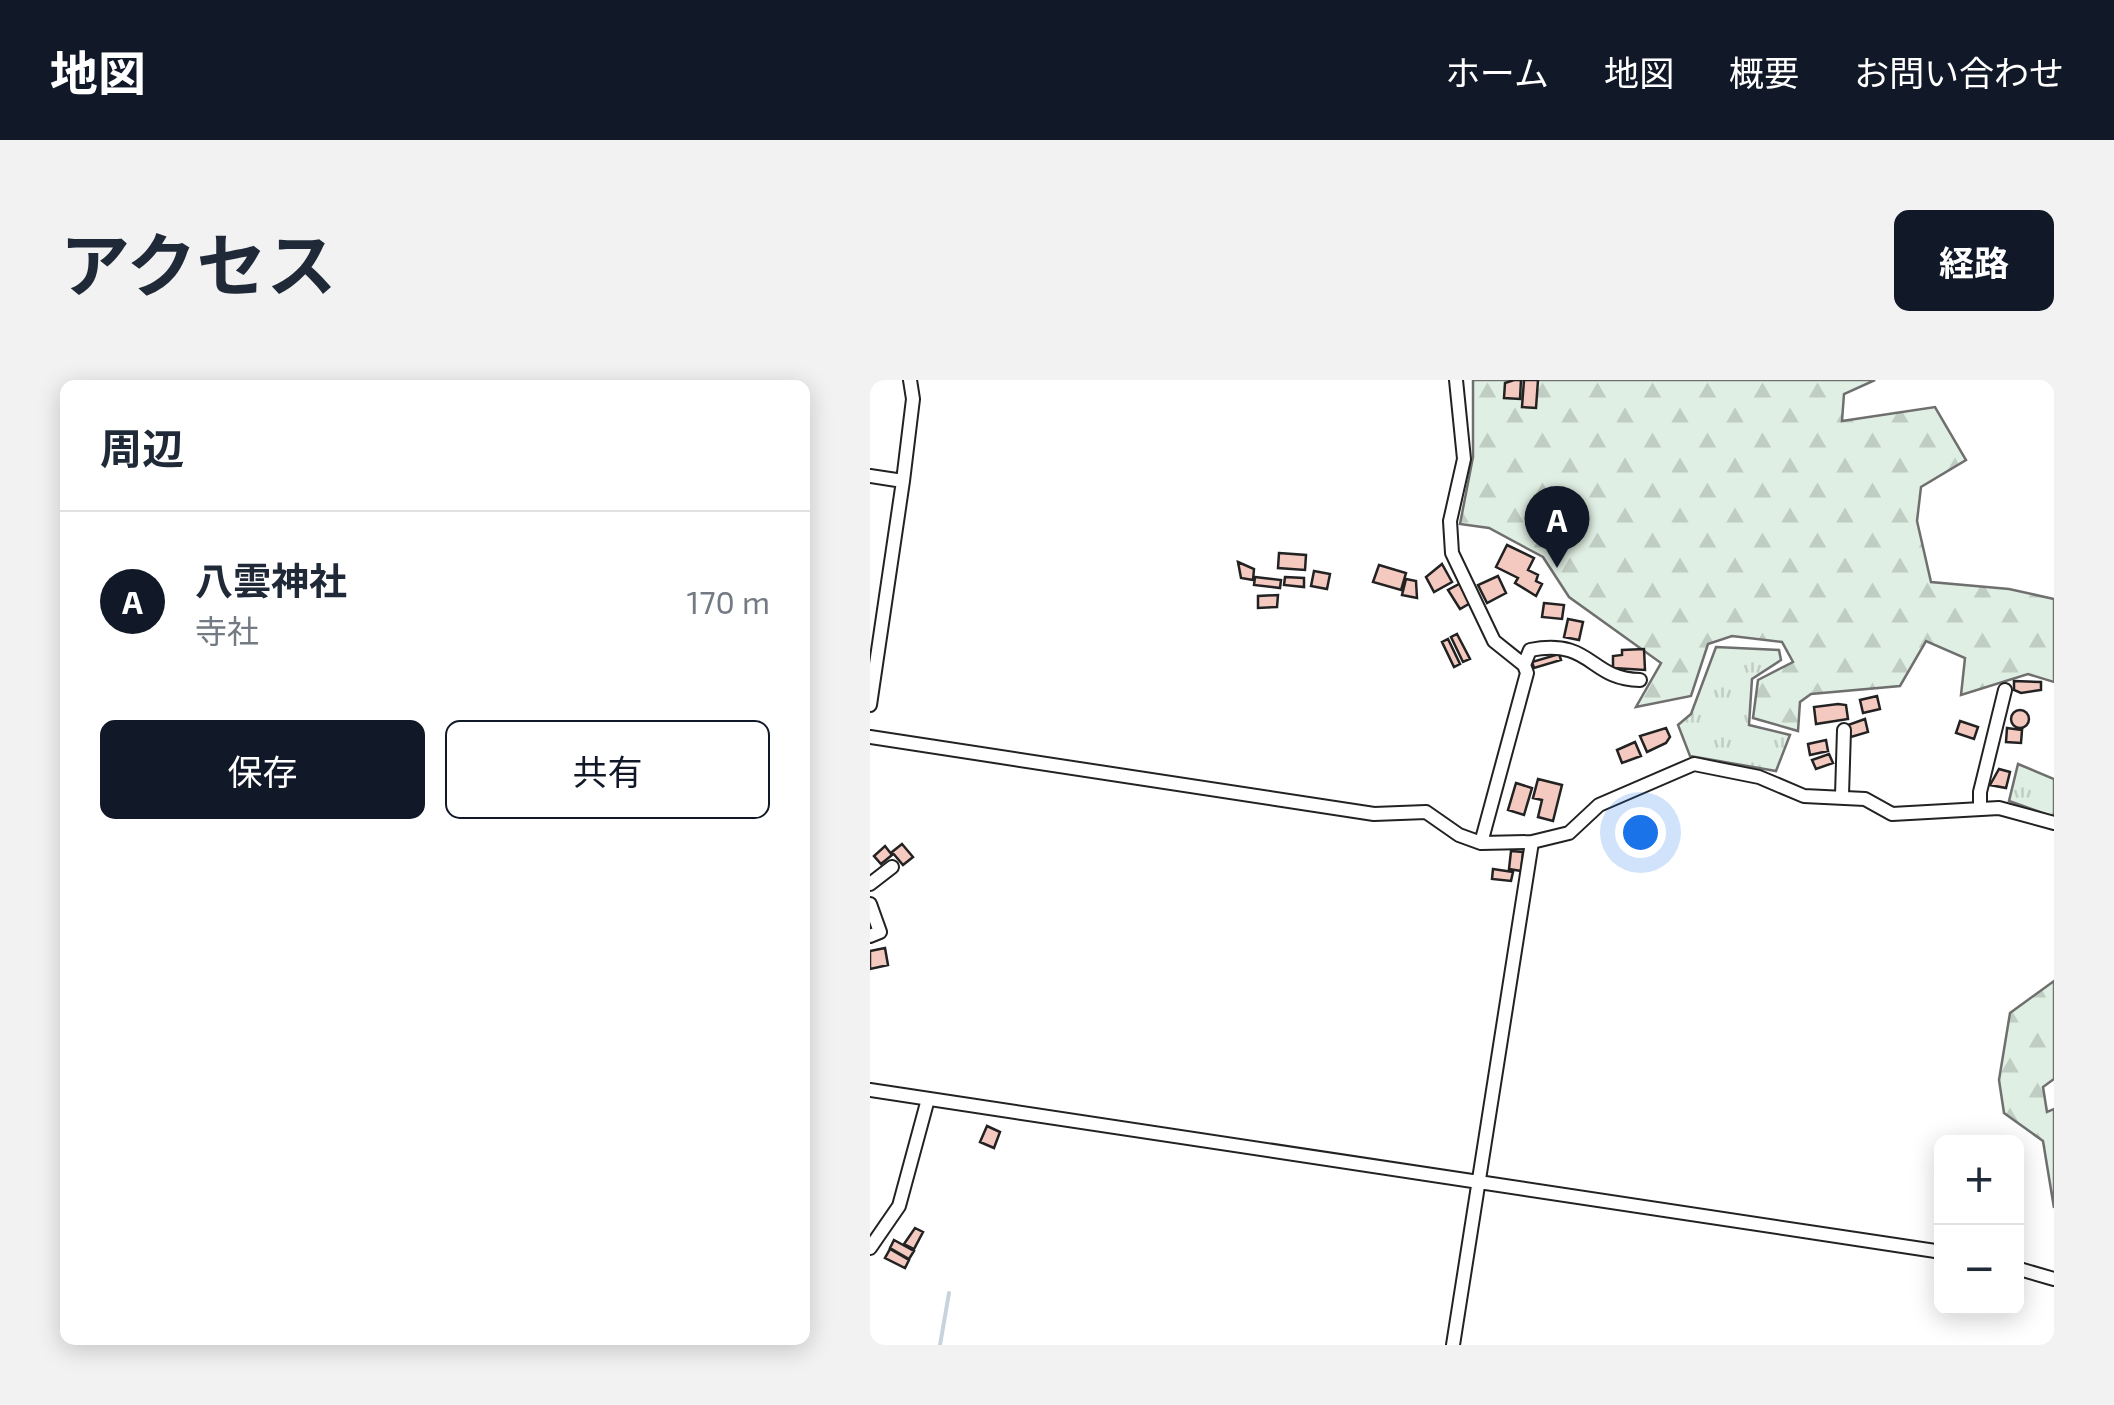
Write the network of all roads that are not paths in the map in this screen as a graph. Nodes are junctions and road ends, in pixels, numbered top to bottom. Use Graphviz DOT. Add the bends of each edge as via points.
graph roads {
  1 [pos="910,380"];
  2 [pos="1456,380"];
  3 [pos="870,476"];
  4 [pos="903,482"];
  5 [pos="1524,665"];
  6 [pos="1640,680"];
  7 [pos="2004,690"];
  8 [pos="870,705"];
  9 [pos="870,736"];
  10 [pos="1840,737"];
  11 [pos="1842,795"];
  12 [pos="1980,809"];
  13 [pos="2054,823"];
  14 [pos="1532,842"];
  15 [pos="1481,843"];
  16 [pos="892,867"];
  17 [pos="870,884"];
  18 [pos="870,904"];
  19 [pos="870,936"];
  20 [pos="870,1090"];
  21 [pos="928,1099"];
  22 [pos="1480,1180"];
  23 [pos="870,1248"];
  24 [pos="1934,1251"];
  25 [pos="2024,1270"];
  26 [pos="2054,1279"];
  27 [pos="1454,1345"];
  1 -- 4 [label="street"];
  2 -- 5 [label="street" via="1464,459 1450,521 1452,553 1494,641"];
  3 -- 4 [label="street"];
  4 -- 8 [label="street"];
  5 -- 6 [label="street" via="1530,650 1572,648 1618,679"];
  5 -- 15 [label="street"];
  7 -- 12 [label="street"];
  9 -- 15 [label="street" via="1374,814 1426,812"];
  10 -- 11 [label="street"];
  11 -- 12 [label="street" via="1892,814"];
  11 -- 14 [label="street" via="1804,796 1759,777 1694,764 1600,805 1570,832"];
  12 -- 13 [label="street"];
  14 -- 15 [label="street"];
  14 -- 22 [label="street"];
  16 -- 17 [label="street"];
  18 -- 19 [label="street" via="880,932"];
  20 -- 21 [label="street"];
  21 -- 22 [label="street"];
  21 -- 23 [label="street" via="899,1206"];
  22 -- 24 [label="street"];
  22 -- 27 [label="street"];
  25 -- 26 [label="street"];
}
